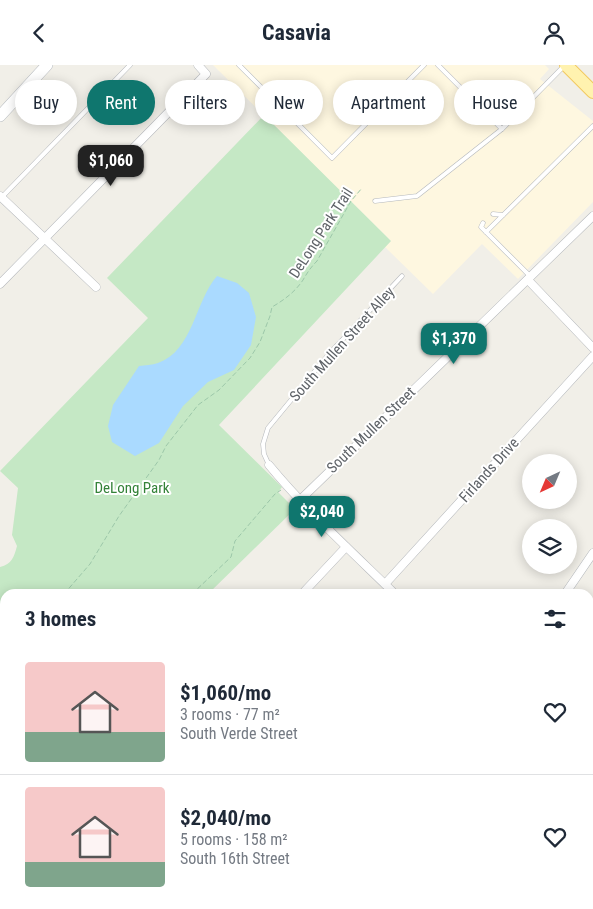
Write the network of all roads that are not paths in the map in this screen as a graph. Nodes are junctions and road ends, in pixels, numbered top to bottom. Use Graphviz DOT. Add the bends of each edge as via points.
graph roads {
  1 [pos="47,65"];
  2 [pos="130,65"];
  3 [pos="198,65"];
  4 [pos="240,65"];
  5 [pos="424,65"];
  6 [pos="438,65"];
  7 [pos="566,65"];
  8 [pos="593,92"];
  9 [pos="0,116"];
  10 [pos="593,126"];
  11 [pos="502,129"];
  12 [pos="0,197"];
  13 [pos="375,201"];
  14 [pos="493,214"];
  15 [pos="503,215"];
  16 [pos="593,216"];
  17 [pos="482,225"];
  18 [pos="486,232"];
  19 [pos="45,239"];
  20 [pos="402,276"];
  21 [pos="529,278"];
  22 [pos="0,284"];
  23 [pos="96,287"];
  24 [pos="593,348"];
  25 [pos="593,356"];
  26 [pos="269,465"];
  27 [pos="301,499"];
  28 [pos="346,547"];
  29 [pos="593,553"];
  30 [pos="386,584"];
  31 [pos="307,589"];
  32 [pos="390,589"];
  33 [pos="568,589"];
  1 -- 9 [label="main road"];
  2 -- 12 [label="lane"];
  3 -- 19 [label="street" via="206,74"];
  4 -- 5 [label="lane" via="332,158"];
  6 -- 11 [label="lane"];
  7 -- 8 [label="main road"];
  7 -- 11 [label="lane"];
  10 -- 15 [label="lane"];
  11 -- 13 [label="lane" via="418,196"];
  12 -- 19 [label="street"];
  14 -- 15 [label="lane"];
  15 -- 18 [label="lane"];
  16 -- 21 [label="street, South Mullen Street"];
  17 -- 18 [label="lane"];
  18 -- 21 [label="lane"];
  19 -- 22 [label="street"];
  19 -- 23 [label="street"];
  20 -- 26 [label="lane, South Mullen Street Alley" via="329,353 268,428 263,444"];
  21 -- 24 [label="street"];
  21 -- 27 [label="street, South Mullen Street"];
  25 -- 30 [label="street, Firlands Drive"];
  26 -- 27 [label="street"];
  27 -- 28 [label="street"];
  28 -- 30 [label="street"];
  28 -- 31 [label="street"];
  29 -- 33 [label="street"];
  30 -- 32 [label="street"];
}
